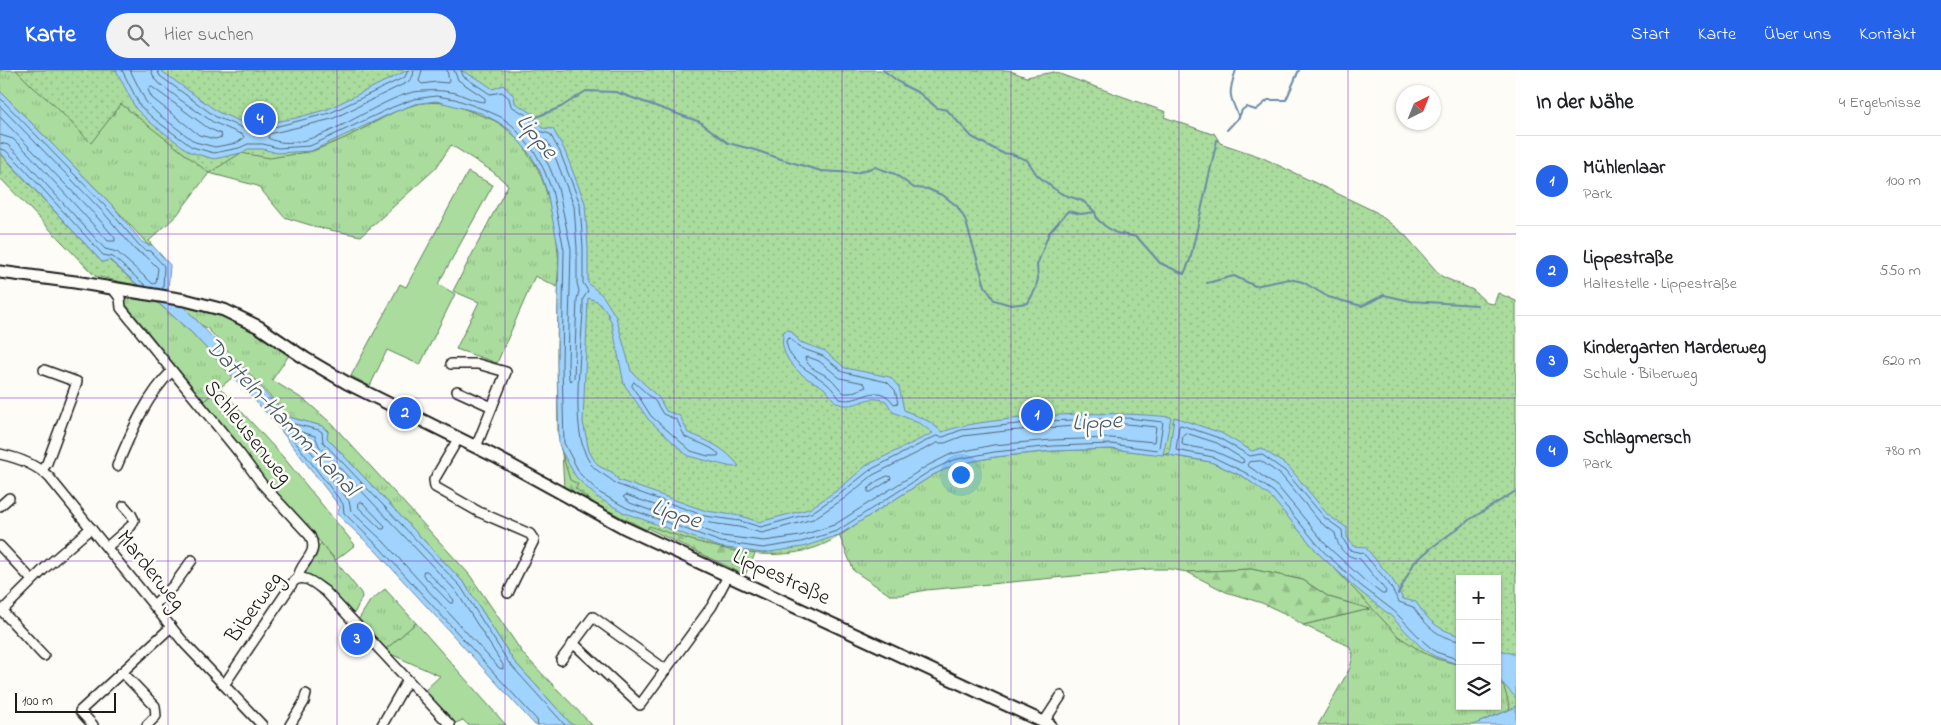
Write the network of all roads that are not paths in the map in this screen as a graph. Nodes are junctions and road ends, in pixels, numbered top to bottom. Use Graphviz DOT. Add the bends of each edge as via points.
graph roads {
  1 [pos="0,272"];
  2 [pos="113,289"];
  3 [pos="451,364"];
  4 [pos="44,370"];
  5 [pos="172,371"];
  6 [pos="457,391"];
  7 [pos="492,407"];
  8 [pos="458,439"];
  9 [pos="476,447"];
  10 [pos="0,454"];
  11 [pos="117,466"];
  12 [pos="42,470"];
  13 [pos="9,498"];
  14 [pos="0,506"];
  15 [pos="124,506"];
  16 [pos="91,528"];
  17 [pos="0,546"];
  18 [pos="106,547"];
  19 [pos="192,560"];
  20 [pos="728,576"];
  21 [pos="298,578"];
  22 [pos="32,580"];
  23 [pos="508,592"];
  24 [pos="154,605"];
  25 [pos="171,627"];
  26 [pos="573,643"];
  27 [pos="44,656"];
  28 [pos="560,660"];
  29 [pos="666,670"];
  30 [pos="122,672"];
  31 [pos="408,680"];
  32 [pos="224,685"];
  33 [pos="306,694"];
  34 [pos="1062,696"];
  35 [pos="1047,723"];
  36 [pos="93,725"];
  37 [pos="146,725"];
  38 [pos="262,725"];
  39 [pos="290,725"];
  40 [pos="382,725"];
  41 [pos="450,725"];
  1 -- 2 [label="main road, Lippestraße"];
  2 -- 5 [label="street, Schleusenweg" via="120,298 121,308"];
  2 -- 8 [label="main road, Lippestraße" via="185,300 214,307 245,320 347,383"];
  3 -- 7 [label="street" via="478,364 506,372"];
  4 -- 12 [label="street" via="77,382"];
  5 -- 11 [label="street" via="140,416"];
  5 -- 21 [label="street, Schleusenweg" via="262,484 310,536 313,549 298,572"];
  6 -- 7 [label="street"];
  7 -- 9 [label="street"];
  8 -- 9 [label="main road, Lippestraße"];
  8 -- 23 [label="street" via="434,480 435,487 478,512 530,534 534,540"];
  9 -- 20 [label="main road, Lippestraße" via="625,528"];
  10 -- 12 [label="street, Marderweg"];
  12 -- 16 [label="street, Marderweg"];
  13 -- 14 [label="street"];
  15 -- 18 [label="street" via="134,520"];
  16 -- 18 [label="street, Marderweg"];
  16 -- 22 [label="street"];
  17 -- 22 [label="street"];
  18 -- 24 [label="street, Marderweg"];
  19 -- 24 [label="street"];
  20 -- 29 [label="street" via="712,606"];
  20 -- 35 [label="main road, Lippestraße"];
  21 -- 31 [label="street, Biberweg" via="306,579 325,591"];
  21 -- 32 [label="street, Biberweg"];
  22 -- 27 [label="street" via="2,612"];
  24 -- 25 [label="street, Marderweg"];
  25 -- 30 [label="street"];
  25 -- 32 [label="street, Marderweg"];
  26 -- 28 [label="street"];
  26 -- 29 [label="street" via="593,617"];
  26 -- 29 [label="street" via="640,705"];
  30 -- 36 [label="street" via="80,711"];
  30 -- 37 [label="street" via="156,706 156,716"];
  31 -- 40 [label="street"];
  31 -- 41 [label="street, Biberweg"];
  32 -- 38 [label="street, Marderweg"];
  33 -- 39 [label="street"];
  34 -- 35 [label="street"];
}
